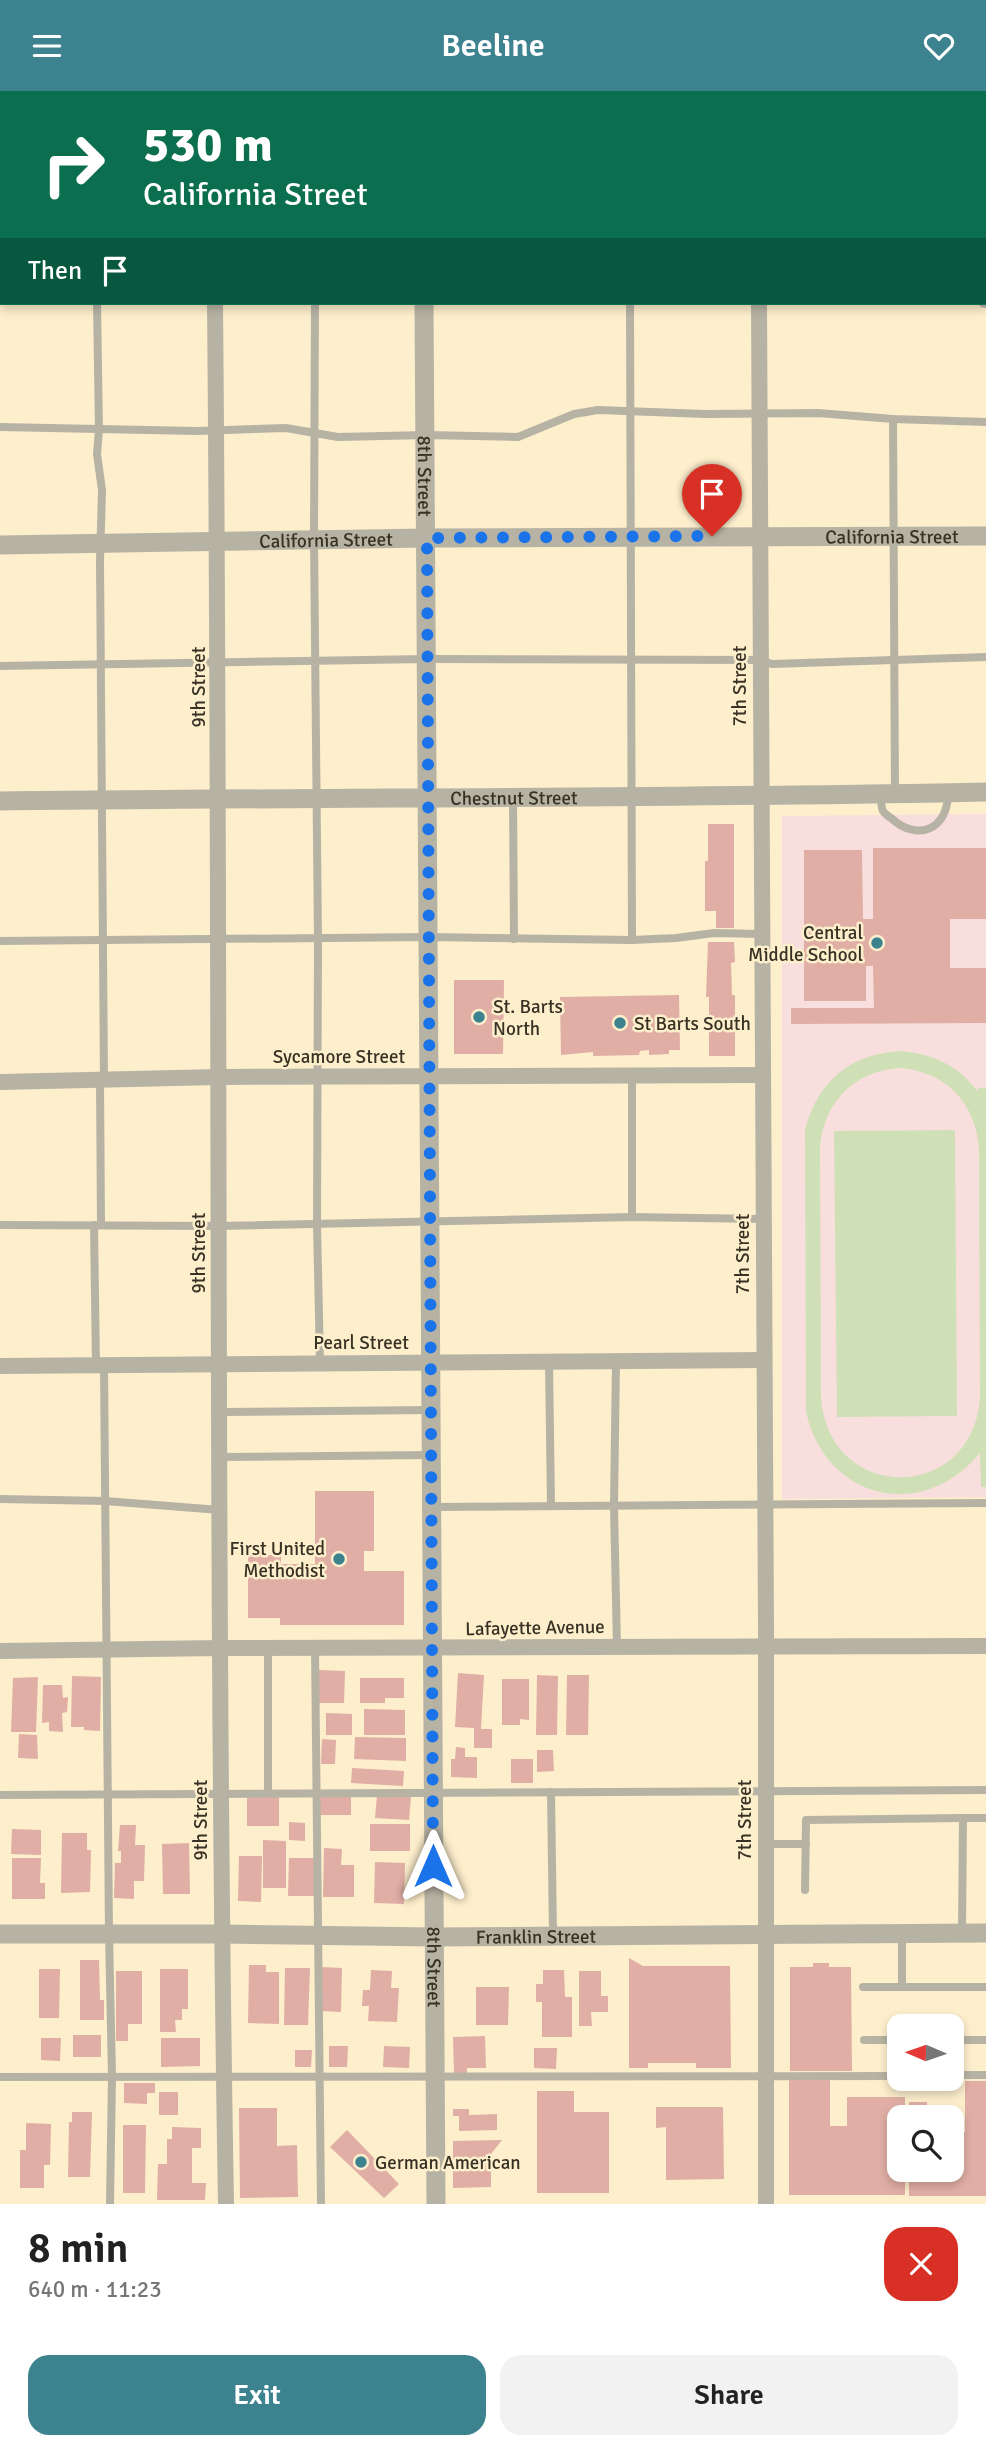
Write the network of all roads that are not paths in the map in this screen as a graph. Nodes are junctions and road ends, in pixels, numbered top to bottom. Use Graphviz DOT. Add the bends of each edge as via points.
graph roads {
  1 [pos="97,305"];
  2 [pos="215,305"];
  3 [pos="316,305"];
  4 [pos="425,305"];
  5 [pos="630,305"];
  6 [pos="759,305"];
  7 [pos="629,411"];
  8 [pos="760,413"];
  9 [pos="893,419"];
  10 [pos="986,422"];
  11 [pos="0,427"];
  12 [pos="99,430"];
  13 [pos="216,431"];
  14 [pos="315,433"];
  15 [pos="427,435"];
  16 [pos="631,536"];
  17 [pos="761,536"];
  18 [pos="894,536"];
  19 [pos="986,536"];
  20 [pos="427,538"];
  21 [pos="314,540"];
  22 [pos="218,541"];
  23 [pos="101,543"];
  24 [pos="0,545"];
  25 [pos="986,657"];
  26 [pos="427,659"];
  27 [pos="632,660"];
  28 [pos="760,660"];
  29 [pos="316,661"];
  30 [pos="893,661"];
  31 [pos="218,663"];
  32 [pos="101,665"];
  33 [pos="0,666"];
  34 [pos="986,792"];
  35 [pos="948,793"];
  36 [pos="887,794"];
  37 [pos="316,797"];
  38 [pos="428,797"];
  39 [pos="513,797"];
  40 [pos="632,797"];
  41 [pos="760,797"];
  42 [pos="219,798"];
  43 [pos="101,800"];
  44 [pos="0,801"];
  45 [pos="761,934"];
  46 [pos="429,937"];
  47 [pos="318,939"];
  48 [pos="514,939"];
  49 [pos="219,940"];
  50 [pos="632,940"];
  51 [pos="0,941"];
  52 [pos="102,941"];
  53 [pos="761,1075"];
  54 [pos="632,1076"];
  55 [pos="219,1077"];
  56 [pos="319,1077"];
  57 [pos="429,1077"];
  58 [pos="102,1080"];
  59 [pos="0,1082"];
  60 [pos="632,1217"];
  61 [pos="762,1219"];
  62 [pos="430,1222"];
  63 [pos="317,1224"];
  64 [pos="0,1225"];
  65 [pos="97,1225"];
  66 [pos="219,1226"];
  67 [pos="764,1360"];
  68 [pos="616,1361"];
  69 [pos="549,1362"];
  70 [pos="320,1363"];
  71 [pos="430,1363"];
  72 [pos="219,1364"];
  73 [pos="100,1365"];
  74 [pos="0,1366"];
  75 [pos="430,1410"];
  76 [pos="219,1412"];
  77 [pos="431,1455"];
  78 [pos="220,1457"];
  79 [pos="0,1499"];
  80 [pos="105,1501"];
  81 [pos="986,1503"];
  82 [pos="765,1505"];
  83 [pos="551,1506"];
  84 [pos="614,1506"];
  85 [pos="432,1507"];
  86 [pos="220,1510"];
  87 [pos="766,1646"];
  88 [pos="986,1646"];
  89 [pos="617,1647"];
  90 [pos="221,1648"];
  91 [pos="268,1648"];
  92 [pos="315,1648"];
  93 [pos="106,1649"];
  94 [pos="433,1649"];
  95 [pos="0,1651"];
  96 [pos="986,1790"];
  97 [pos="433,1792"];
  98 [pos="551,1792"];
  99 [pos="765,1792"];
  100 [pos="268,1793"];
  101 [pos="316,1793"];
  102 [pos="108,1794"];
  103 [pos="221,1794"];
  104 [pos="0,1795"];
  105 [pos="963,1818"];
  106 [pos="986,1818"];
  107 [pos="765,1844"];
  108 [pos="806,1844"];
  109 [pos="805,1890"];
  110 [pos="962,1933"];
  111 [pos="986,1933"];
  112 [pos="0,1934"];
  113 [pos="109,1934"];
  114 [pos="221,1934"];
  115 [pos="902,1934"];
  116 [pos="317,1935"];
  117 [pos="765,1935"];
  118 [pos="552,1936"];
  119 [pos="433,1937"];
  120 [pos="863,1987"];
  121 [pos="902,1987"];
  122 [pos="986,1987"];
  123 [pos="864,2040"];
  124 [pos="887,2040"];
  125 [pos="964,2040"];
  126 [pos="986,2040"];
  127 [pos="964,2075"];
  128 [pos="986,2075"];
  129 [pos="112,2076"];
  130 [pos="223,2076"];
  131 [pos="887,2076"];
  132 [pos="0,2077"];
  133 [pos="318,2077"];
  134 [pos="765,2077"];
  135 [pos="435,2078"];
  136 [pos="110,2204"];
  137 [pos="226,2204"];
  138 [pos="321,2204"];
  139 [pos="436,2204"];
  140 [pos="766,2204"];
  1 -- 12 [label="lane"];
  2 -- 13 [label="street, 9th Street"];
  3 -- 14 [label="lane"];
  4 -- 15 [label="street, 8th Street"];
  5 -- 7 [label="lane"];
  6 -- 8 [label="street, 7th Street"];
  7 -- 8 [label="lane"];
  7 -- 15 [label="lane" via="574,414 518,437"];
  7 -- 16 [label="lane"];
  8 -- 9 [label="lane"];
  8 -- 17 [label="street, 7th Street"];
  9 -- 10 [label="lane"];
  9 -- 18 [label="lane"];
  11 -- 12 [label="lane"];
  12 -- 13 [label="lane"];
  12 -- 23 [label="lane"];
  13 -- 14 [label="lane"];
  13 -- 22 [label="street, 9th Street"];
  14 -- 15 [label="lane" via="338,437"];
  14 -- 21 [label="lane"];
  15 -- 20 [label="street, 8th Street"];
  16 -- 17 [label="street, California Street"];
  16 -- 20 [label="street, California Street"];
  16 -- 27 [label="lane"];
  17 -- 18 [label="street, California Street"];
  17 -- 28 [label="street, 7th Street"];
  18 -- 19 [label="street, California Street"];
  18 -- 30 [label="lane"];
  20 -- 21 [label="street, California Street"];
  20 -- 26 [label="street, 8th Street"];
  21 -- 22 [label="street, California Street"];
  21 -- 29 [label="lane"];
  22 -- 23 [label="street, California Street"];
  22 -- 31 [label="street, 9th Street"];
  23 -- 24 [label="street, California Street"];
  23 -- 32 [label="lane"];
  25 -- 30 [label="lane"];
  26 -- 27 [label="lane"];
  26 -- 29 [label="lane"];
  26 -- 38 [label="street, 8th Street"];
  27 -- 28 [label="lane"];
  27 -- 40 [label="lane"];
  28 -- 30 [label="lane" via="772,664"];
  28 -- 41 [label="street, 7th Street"];
  29 -- 31 [label="lane"];
  29 -- 37 [label="lane"];
  30 -- 36 [label="lane"];
  31 -- 32 [label="lane"];
  31 -- 42 [label="street, 9th Street"];
  32 -- 33 [label="lane"];
  32 -- 43 [label="lane"];
  34 -- 35 [label="street, Chestnut Street"];
  35 -- 36 [label="street, Chestnut Street"];
  35 -- 36 [label="lane" via="940,820 925,832 897,824 883,811"];
  36 -- 41 [label="street, Chestnut Street"];
  37 -- 38 [label="street, Chestnut Street"];
  37 -- 42 [label="street, Chestnut Street"];
  37 -- 47 [label="lane"];
  38 -- 39 [label="street, Chestnut Street"];
  38 -- 46 [label="street, 8th Street"];
  39 -- 40 [label="street, Chestnut Street"];
  39 -- 48 [label="lane"];
  40 -- 41 [label="street, Chestnut Street"];
  40 -- 50 [label="lane"];
  41 -- 45 [label="street, 7th Street"];
  42 -- 43 [label="street, Chestnut Street"];
  42 -- 49 [label="street, 9th Street"];
  43 -- 44 [label="street, Chestnut Street"];
  43 -- 52 [label="lane"];
  45 -- 50 [label="lane"];
  45 -- 53 [label="street, 7th Street"];
  46 -- 47 [label="lane"];
  46 -- 48 [label="lane"];
  46 -- 57 [label="street, 8th Street"];
  47 -- 49 [label="lane"];
  47 -- 56 [label="lane"];
  48 -- 50 [label="lane"];
  49 -- 52 [label="lane"];
  49 -- 55 [label="street, 9th Street"];
  51 -- 52 [label="lane"];
  52 -- 58 [label="lane"];
  53 -- 54 [label="street, Sycamore Street"];
  53 -- 61 [label="street, 7th Street"];
  54 -- 57 [label="street, Sycamore Street"];
  54 -- 60 [label="lane"];
  55 -- 56 [label="street, Sycamore Street"];
  55 -- 58 [label="street, Sycamore Street"];
  55 -- 66 [label="street, 9th Street"];
  56 -- 57 [label="street, Sycamore Street"];
  56 -- 63 [label="lane"];
  57 -- 62 [label="street, 8th Street"];
  58 -- 59 [label="street, Sycamore Street"];
  58 -- 65 [label="lane"];
  60 -- 61 [label="lane"];
  60 -- 62 [label="lane"];
  61 -- 67 [label="street, 7th Street"];
  62 -- 63 [label="lane"];
  62 -- 71 [label="street, 8th Street"];
  63 -- 66 [label="lane"];
  63 -- 70 [label="lane"];
  64 -- 65 [label="lane"];
  65 -- 66 [label="lane"];
  65 -- 73 [label="lane"];
  66 -- 72 [label="street, 9th Street"];
  67 -- 68 [label="street, Pearl Street"];
  67 -- 82 [label="street, 7th Street"];
  68 -- 69 [label="street, Pearl Street"];
  68 -- 84 [label="lane"];
  69 -- 71 [label="street, Pearl Street"];
  69 -- 83 [label="lane"];
  70 -- 71 [label="street, Pearl Street"];
  70 -- 72 [label="street, Pearl Street"];
  71 -- 75 [label="street, 8th Street"];
  72 -- 73 [label="street, Pearl Street"];
  72 -- 76 [label="street, 9th Street"];
  73 -- 74 [label="street, Pearl Street"];
  73 -- 80 [label="lane"];
  75 -- 76 [label="lane"];
  75 -- 77 [label="street, 8th Street"];
  76 -- 78 [label="street, 9th Street"];
  77 -- 78 [label="lane"];
  77 -- 85 [label="street, 8th Street"];
  78 -- 86 [label="street, 9th Street"];
  79 -- 80 [label="lane"];
  80 -- 86 [label="lane"];
  80 -- 93 [label="lane"];
  81 -- 82 [label="lane"];
  82 -- 84 [label="lane"];
  82 -- 87 [label="street, 7th Street"];
  83 -- 84 [label="lane"];
  83 -- 85 [label="lane"];
  84 -- 89 [label="lane"];
  85 -- 94 [label="street, 8th Street"];
  86 -- 90 [label="street, 9th Street"];
  87 -- 88 [label="street, Lafayette Avenue"];
  87 -- 89 [label="street, Lafayette Avenue"];
  87 -- 99 [label="street, 7th Street"];
  89 -- 94 [label="street, Lafayette Avenue"];
  90 -- 91 [label="street, Lafayette Avenue"];
  90 -- 93 [label="street, Lafayette Avenue"];
  90 -- 103 [label="street, 9th Street"];
  91 -- 92 [label="street, Lafayette Avenue"];
  91 -- 100 [label="lane"];
  92 -- 94 [label="street, Lafayette Avenue"];
  92 -- 101 [label="lane"];
  93 -- 95 [label="street, Lafayette Avenue"];
  93 -- 102 [label="lane"];
  94 -- 97 [label="street, 8th Street"];
  96 -- 99 [label="lane"];
  97 -- 98 [label="lane"];
  97 -- 101 [label="lane"];
  97 -- 119 [label="street, 8th Street"];
  98 -- 99 [label="lane"];
  98 -- 118 [label="lane"];
  99 -- 107 [label="street, 7th Street"];
  100 -- 101 [label="lane"];
  100 -- 103 [label="lane"];
  101 -- 116 [label="lane"];
  102 -- 103 [label="lane"];
  102 -- 104 [label="lane"];
  102 -- 113 [label="lane"];
  103 -- 114 [label="street, 9th Street"];
  105 -- 106 [label="lane"];
  105 -- 108 [label="lane" via="806,1821"];
  105 -- 110 [label="lane"];
  107 -- 108 [label="lane"];
  107 -- 117 [label="street, 7th Street"];
  108 -- 109 [label="lane"];
  110 -- 111 [label="street, Franklin Street"];
  110 -- 115 [label="street, Franklin Street"];
  112 -- 113 [label="street, Franklin Street"];
  113 -- 114 [label="street, Franklin Street"];
  113 -- 129 [label="lane"];
  114 -- 116 [label="street, Franklin Street"];
  114 -- 130 [label="street, 9th Street"];
  115 -- 117 [label="street, Franklin Street"];
  115 -- 121 [label="lane"];
  116 -- 119 [label="street, Franklin Street"];
  116 -- 133 [label="lane"];
  117 -- 118 [label="street, Franklin Street"];
  117 -- 134 [label="street, 7th Street"];
  118 -- 119 [label="street, Franklin Street"];
  119 -- 135 [label="street, 8th Street"];
  120 -- 121 [label="lane"];
  121 -- 122 [label="lane"];
  123 -- 124 [label="lane"];
  125 -- 126 [label="lane"];
  127 -- 128 [label="lane"];
  129 -- 130 [label="lane"];
  129 -- 132 [label="lane"];
  129 -- 136 [label="lane"];
  130 -- 133 [label="lane"];
  130 -- 137 [label="street, 9th Street"];
  131 -- 134 [label="lane"];
  133 -- 135 [label="lane"];
  133 -- 138 [label="lane"];
  134 -- 135 [label="lane"];
  134 -- 140 [label="street, 7th Street"];
  135 -- 139 [label="street, 8th Street"];
}
